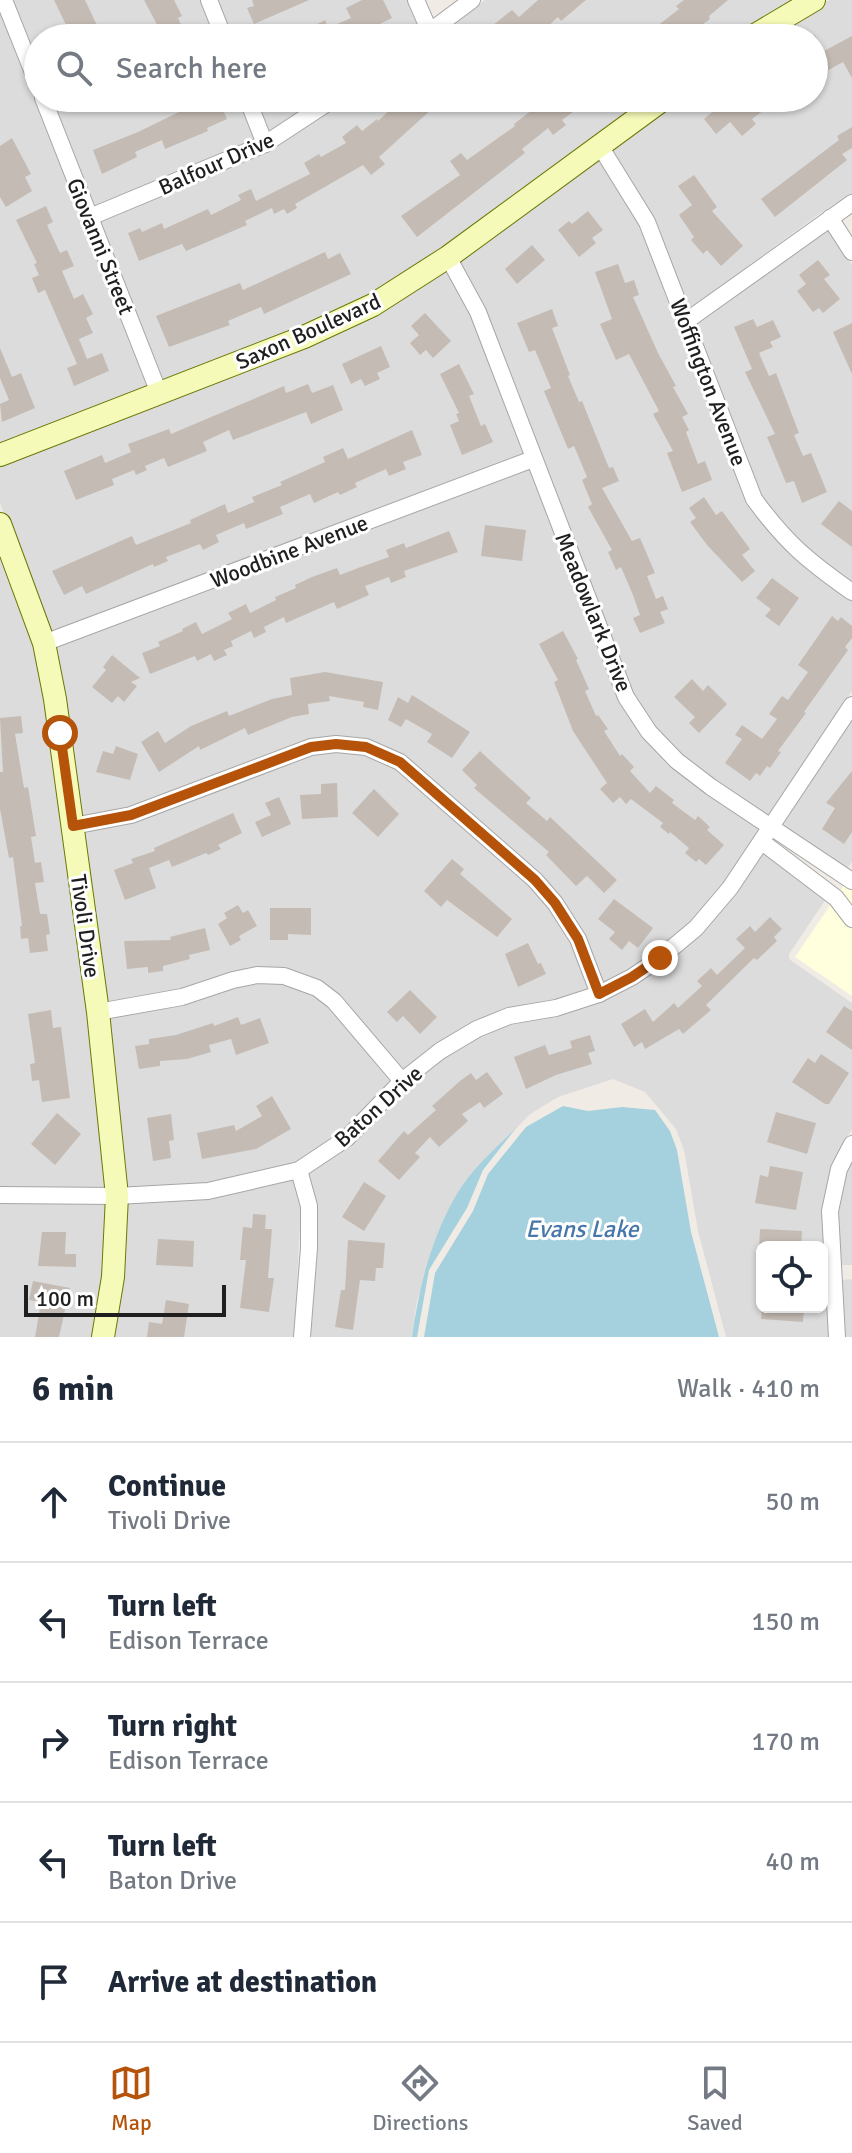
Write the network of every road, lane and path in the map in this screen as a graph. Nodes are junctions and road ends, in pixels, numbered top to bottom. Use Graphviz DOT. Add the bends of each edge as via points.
graph roads {
  1 [pos="4,0"];
  2 [pos="209,0"];
  3 [pos="416,0"];
  4 [pos="472,0"];
  5 [pos="814,0"];
  6 [pos="218,24"];
  7 [pos="423,24"];
  8 [pos="440,24"];
  9 [pos="774,24"];
  10 [pos="24,50"];
  11 [pos="49,112"];
  12 [pos="252,112"];
  13 [pos="314,112"];
  14 [pos="646,112"];
  15 [pos="265,144"];
  16 [pos="600,146"];
  17 [pos="852,203"];
  18 [pos="90,217"];
  19 [pos="830,218"];
  20 [pos="852,252"];
  21 [pos="448,257"];
  22 [pos="685,322"];
  23 [pos="159,393"];
  24 [pos="0,455"];
  25 [pos="533,459"];
  26 [pos="0,524"];
  27 [pos="852,592"];
  28 [pos="44,643"];
  29 [pos="852,705"];
  30 [pos="73,826"];
  31 [pos="771,827"];
  32 [pos="762,842"];
  33 [pos="852,881"];
  34 [pos="852,919"];
  35 [pos="599,994"];
  36 [pos="98,1012"];
  37 [pos="402,1081"];
  38 [pos="852,1144"];
  39 [pos="299,1170"];
  40 [pos="0,1195"];
  41 [pos="117,1196"];
  42 [pos="834,1272"];
  43 [pos="852,1272"];
  44 [pos="103,1337"];
  45 [pos="302,1337"];
  46 [pos="837,1337"];
  1 -- 10 [label="street"];
  2 -- 6 [label="street"];
  3 -- 7 [label="street"];
  4 -- 8 [label="street"];
  5 -- 9 [label="main road"];
  11 -- 18 [label="street, Giovanni Street"];
  12 -- 15 [label="street"];
  13 -- 15 [label="street, Balfour Drive"];
  14 -- 16 [label="main road, Saxon Boulevard"];
  15 -- 18 [label="street, Balfour Drive"];
  16 -- 21 [label="main road, Saxon Boulevard"];
  16 -- 22 [label="street, Woffington Avenue" via="647,222"];
  17 -- 19 [label="street"];
  18 -- 23 [label="street, Giovanni Street"];
  19 -- 20 [label="street"];
  19 -- 22 [label="street"];
  21 -- 23 [label="main road, Saxon Boulevard" via="373,305"];
  21 -- 25 [label="street, Meadowlark Drive" via="478,312"];
  22 -- 27 [label="street, Woffington Avenue" via="754,499 807,560"];
  23 -- 24 [label="main road, Saxon Boulevard"];
  25 -- 28 [label="street, Woodbine Avenue"];
  25 -- 31 [label="street, Meadowlark Drive" via="626,697 677,761"];
  26 -- 28 [label="main road, Tivoli Drive"];
  28 -- 30 [label="main road, Tivoli Drive"];
  29 -- 31 [label="street, Baton Drive"];
  30 -- 35 [label="street" via="131,815 311,747 366,747 400,762 535,880 578,939"];
  30 -- 36 [label="main road, Tivoli Drive"];
  31 -- 32 [label="street, Baton Drive"];
  31 -- 33 [label="street, Meadowlark Drive"];
  32 -- 34 [label="street" via="836,898"];
  32 -- 35 [label="street, Baton Drive" via="696,928 660,958"];
  35 -- 37 [label="street, Baton Drive" via="477,1029"];
  36 -- 37 [label="street" via="182,997 257,975 284,976 317,988 334,1001"];
  36 -- 41 [label="main road, Tivoli Drive"];
  37 -- 39 [label="street, Baton Drive" via="347,1138"];
  38 -- 42 [label="street" via="839,1169 830,1211"];
  39 -- 41 [label="street, Baton Drive" via="208,1191"];
  39 -- 45 [label="street" via="309,1206"];
  40 -- 41 [label="street, Baton Drive"];
  41 -- 44 [label="main road, Tivoli Drive" via="113,1277"];
  42 -- 43 [label="street"];
  42 -- 46 [label="street"];
}
